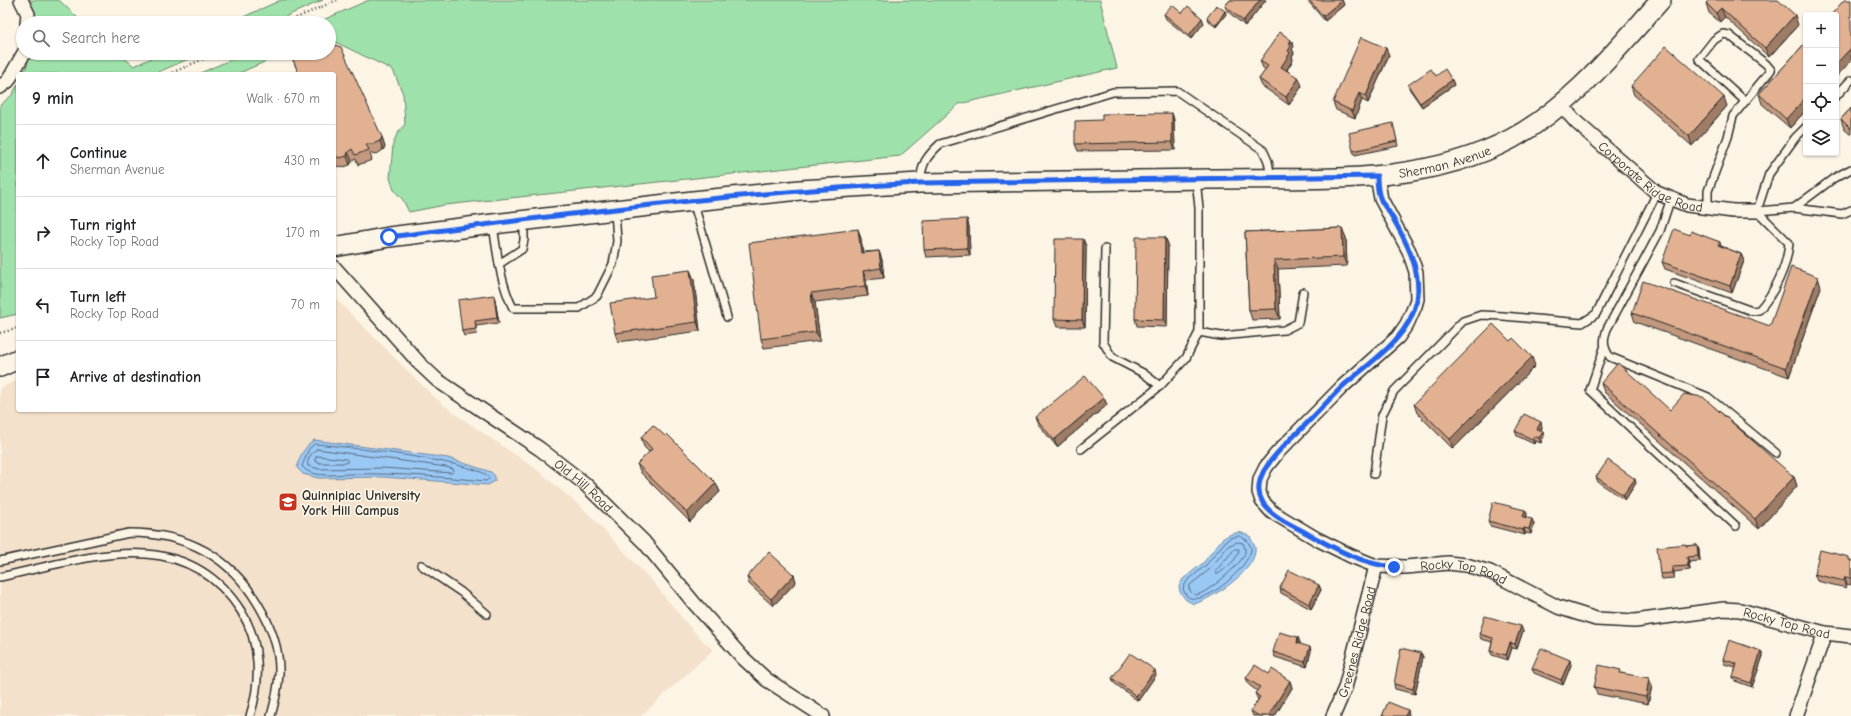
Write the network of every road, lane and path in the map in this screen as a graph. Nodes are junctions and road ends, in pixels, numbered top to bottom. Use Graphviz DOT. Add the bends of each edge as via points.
graph roads {
  1 [pos="21,0"];
  2 [pos="337,0"];
  3 [pos="1661,0"];
  4 [pos="28,16"];
  5 [pos="301,16"];
  6 [pos="20,60"];
  7 [pos="201,60"];
  8 [pos="174,72"];
  9 [pos="1851,80"];
  10 [pos="0,87"];
  11 [pos="1839,93"];
  12 [pos="1745,101"];
  13 [pos="1561,105"];
  14 [pos="1803,130"];
  15 [pos="1851,169"];
  16 [pos="1377,176"];
  17 [pos="1271,178"];
  18 [pos="1196,179"];
  19 [pos="920,183"];
  20 [pos="1657,193"];
  21 [pos="1671,198"];
  22 [pos="693,201"];
  23 [pos="1708,208"];
  24 [pos="1794,208"];
  25 [pos="615,210"];
  26 [pos="1851,210"];
  27 [pos="1757,211"];
  28 [pos="524,221"];
  29 [pos="493,224"];
  30 [pos="336,247"];
  31 [pos="1105,249"];
  32 [pos="499,264"];
  33 [pos="336,269"];
  34 [pos="1674,283"];
  35 [pos="1303,292"];
  36 [pos="727,317"];
  37 [pos="16,329"];
  38 [pos="1199,332"];
  39 [pos="0,333"];
  40 [pos="1604,348"];
  41 [pos="16,360"];
  42 [pos="0,367"];
  43 [pos="1160,386"];
  44 [pos="1081,449"];
  45 [pos="1776,453"];
  46 [pos="1374,474"];
  47 [pos="1736,526"];
  48 [pos="0,561"];
  49 [pos="421,565"];
  50 [pos="1376,566"];
  51 [pos="0,577"];
  52 [pos="487,614"];
  53 [pos="1825,633"];
  54 [pos="1851,636"];
  55 [pos="250,716"];
  56 [pos="271,716"];
  57 [pos="823,716"];
  58 [pos="1333,716"];
  59 [pos="1796,716"];
  1 -- 4 [label="street"];
  2 -- 5 [label="path"];
  3 -- 13 [label="main road, Sherman Avenue" via="1584,85"];
  6 -- 10 [label="street" via="8,81"];
  7 -- 8 [label="path"];
  9 -- 11 [label="lane"];
  12 -- 12 [label="lane" via="1771,70 1729,35 1723,34 1714,40 1699,59"];
  12 -- 23 [label="lane" via="1733,116 1724,150 1708,191"];
  13 -- 16 [label="main road, Sherman Avenue" via="1510,139 1486,150 1428,169"];
  13 -- 20 [label="street, Corporate Ridge Road" via="1576,122"];
  14 -- 27 [label="lane" via="1770,174"];
  15 -- 24 [label="lane" via="1834,178"];
  16 -- 17 [label="main road, Sherman Avenue"];
  16 -- 50 [label="street, Rocky Top Road" via="1381,200 1409,251 1416,272 1415,306 1398,337 1342,387 1278,452 1260,479 1259,492 1262,501 1272,512 1287,522 1351,556"];
  17 -- 18 [label="main road, Sherman Avenue"];
  17 -- 19 [label="lane" via="1263,150 1177,90 1112,92 940,144 927,156 922,166"];
  18 -- 19 [label="main road, Sherman Avenue"];
  18 -- 38 [label="lane" via="1199,208"];
  19 -- 22 [label="main road, Sherman Avenue" via="800,190"];
  20 -- 21 [label="street, Corporate Ridge Road"];
  20 -- 46 [label="lane" via="1596,314 1582,323 1481,315 1463,321 1394,391 1382,415"];
  21 -- 23 [label="street, Corporate Ridge Road" via="1687,205"];
  21 -- 40 [label="lane" via="1660,231 1607,329"];
  22 -- 25 [label="main road, Sherman Avenue"];
  22 -- 36 [label="lane"];
  23 -- 27 [label="street, Corporate Ridge Road" via="1733,212"];
  24 -- 26 [label="lane" via="1842,214"];
  24 -- 27 [label="lane"];
  25 -- 28 [label="main road, Sherman Avenue"];
  25 -- 32 [label="lane" via="617,241 613,264 597,296 579,308 513,308 507,296"];
  27 -- 34 [label="lane" via="1789,243 1780,275 1771,294 1759,310 1752,311"];
  28 -- 29 [label="main road, Sherman Avenue"];
  28 -- 32 [label="lane" via="522,249"];
  29 -- 30 [label="main road, Sherman Avenue"];
  29 -- 32 [label="lane"];
  31 -- 43 [label="lane" via="1103,342 1112,357 1143,372"];
  33 -- 57 [label="street, Old Hill Road" via="431,374 540,449 584,483 644,542 742,657 767,680"];
  35 -- 38 [label="lane" via="1298,323 1284,330 1221,336"];
  37 -- 39 [label="path"];
  38 -- 43 [label="lane" via="1186,358"];
  40 -- 45 [label="lane" via="1610,357 1708,397"];
  40 -- 47 [label="lane" via="1590,390"];
  41 -- 42 [label="main road"];
  43 -- 44 [label="lane"];
  48 -- 56 [label="lane" via="129,533 169,536 210,552 230,567 247,585 267,619 275,644 279,672 277,695"];
  49 -- 52 [label="lane" via="461,592"];
  50 -- 53 [label="street, Rocky Top Road" via="1406,567 1448,563 1466,565 1490,572 1558,607 1596,619 1635,621 1740,610"];
  50 -- 58 [label="street, Greenes Ridge Road" via="1345,688"];
  51 -- 55 [label="lane" via="79,560 127,553 145,552 188,563 207,574 233,598 244,616 257,654 259,674 257,696"];
  53 -- 54 [label="street, Rocky Top Road"];
  53 -- 59 [label="street"];
}
